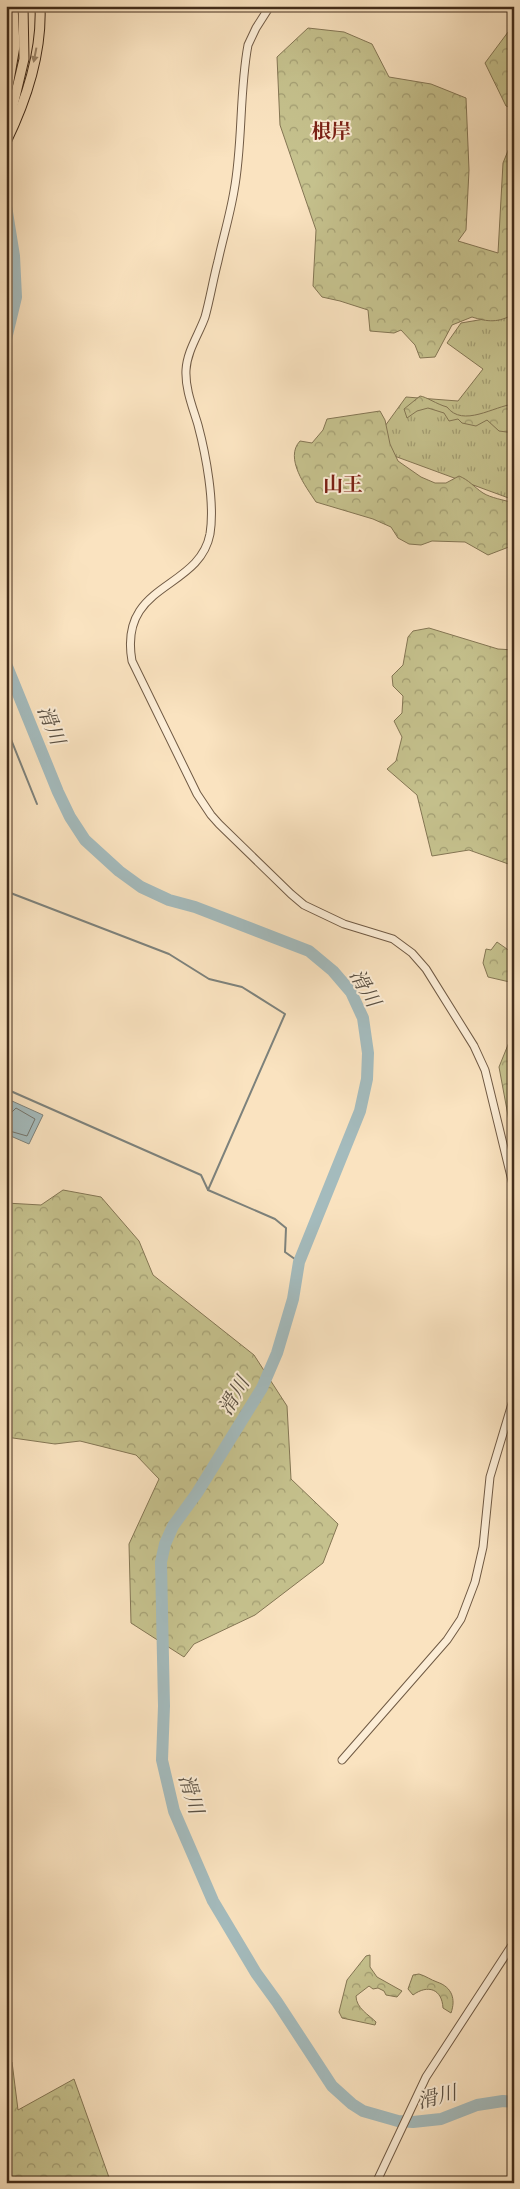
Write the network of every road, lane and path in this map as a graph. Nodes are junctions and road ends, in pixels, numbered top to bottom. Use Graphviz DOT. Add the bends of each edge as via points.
graph roads {
  1 [pos="13,6"];
  2 [pos="24,6"];
  3 [pos="40,6"];
  4 [pos="270,6"];
  5 [pos="6,98"];
  6 [pos="6,127"];
  7 [pos="6,142"];
  8 [pos="514,1189"];
  9 [pos="513,1402"];
  10 [pos="342,1760"];
  11 [pos="514,1942"];
  12 [pos="376,2183"];
  1 -- 5 [label="main road" via="15,46"];
  2 -- 6 [label="main road" via="24,59"];
  3 -- 7 [label="main road, one-way" via="36,53"];
  4 -- 8 [label="street" via="248,45 234,190 204,317 186,371 207,475 209,537 194,562 140,608 130,638 132,661 197,794 219,824 304,904 344,924 393,939 426,969 474,1046 485,1070"];
  9 -- 10 [label="street" via="490,1477 484,1546 461,1619 447,1640"];
  11 -- 12 [label="street" via="426,2077"];
}
